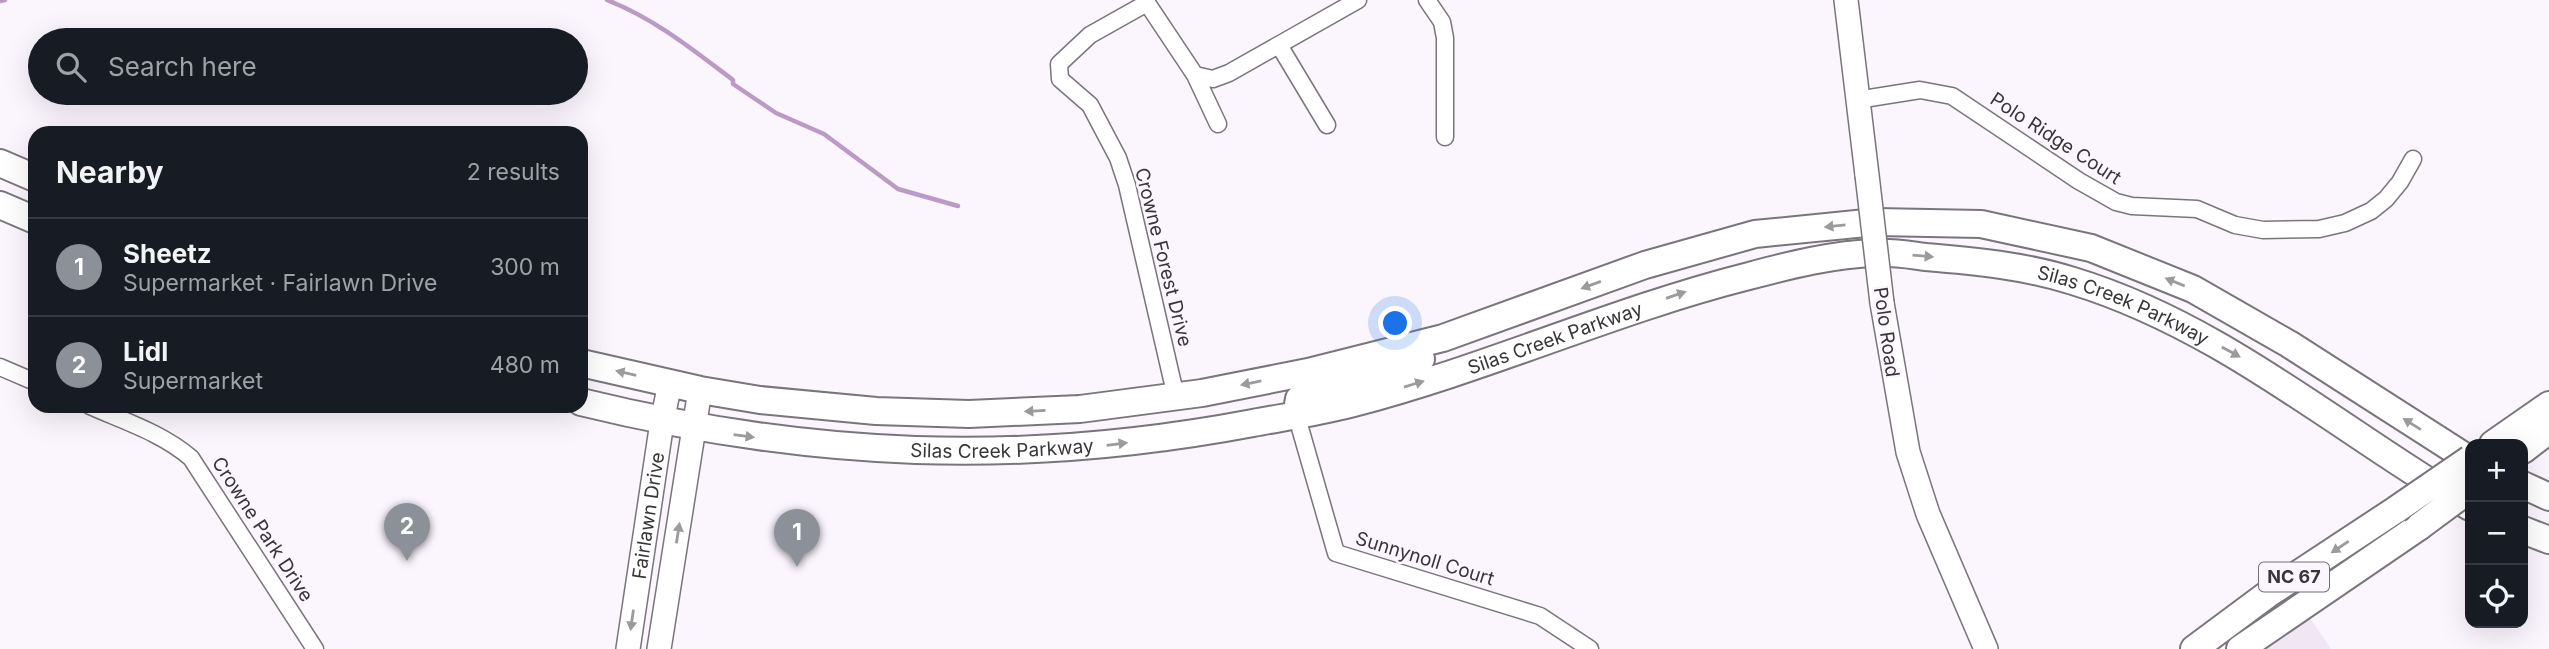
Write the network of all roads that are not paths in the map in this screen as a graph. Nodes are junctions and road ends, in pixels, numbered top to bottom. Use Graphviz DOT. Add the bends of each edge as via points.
graph roads {
  1 [pos="1358,0"];
  2 [pos="1427,0"];
  3 [pos="1846,0"];
  4 [pos="1146,1"];
  5 [pos="1279,44"];
  6 [pos="1195,75"];
  7 [pos="1857,100"];
  8 [pos="1218,124"];
  9 [pos="1327,125"];
  10 [pos="1444,137"];
  11 [pos="2413,159"];
  12 [pos="0,163"];
  13 [pos="28,175"];
  14 [pos="0,205"];
  15 [pos="28,217"];
  16 [pos="1522,309"];
  17 [pos="588,365"];
  18 [pos="0,367"];
  19 [pos="28,379"];
  20 [pos="670,383"];
  21 [pos="700,390"];
  22 [pos="1176,397"];
  23 [pos="588,404"];
  24 [pos="2549,404"];
  25 [pos="106,413"];
  26 [pos="1296,415"];
  27 [pos="662,422"];
  28 [pos="694,428"];
  29 [pos="2529,439"];
  30 [pos="2465,456"];
  31 [pos="2465,462"];
  32 [pos="2528,487"];
  33 [pos="2465,493"];
  34 [pos="2549,497"];
  35 [pos="2465,504"];
  36 [pos="2528,532"];
  37 [pos="2549,540"];
  38 [pos="315,649"];
  39 [pos="628,649"];
  40 [pos="659,649"];
  41 [pos="1590,649"];
  42 [pos="1986,649"];
  43 [pos="2194,649"];
  44 [pos="2240,649"];
  1 -- 5 [label="street"];
  2 -- 10 [label="street" via="1442,22 1445,38"];
  3 -- 7 [label="main road, Polo Road"];
  4 -- 6 [label="street"];
  4 -- 22 [label="street, Crowne Forest Drive" via="1090,35 1059,64 1060,79 1090,105 1118,158"];
  5 -- 6 [label="street" via="1213,79"];
  5 -- 9 [label="street"];
  6 -- 8 [label="street"];
  7 -- 11 [label="street, Polo Ridge Court" via="1920,90 1952,96 2116,202 2197,209 2235,225 2263,230 2319,229 2371,211 2400,182"];
  7 -- 42 [label="main road, Polo Road, bridge" via="1882,303 1908,452 1928,514"];
  12 -- 13 [label="main road"];
  14 -- 15 [label="main road"];
  16 -- 22 [label="main road, Silas Creek Parkway, one-way" via="1443,338 1308,372"];
  16 -- 26 [label="main road" via="1498,328 1461,344 1304,395"];
  30 -- 16 [label="main road, Silas Creek Parkway, one-way" via="2193,289 2091,247 1981,224 1876,222 1755,234 1645,265"];
  20 -- 17 [label="main road, Silas Creek Parkway, one-way"];
  18 -- 19 [label="street"];
  20 -- 21 [label="main road, Silas Creek Parkway"];
  20 -- 27 [label="main road, Fairlawn Drive"];
  22 -- 21 [label="main road, Silas Creek Parkway, one-way" via="1080,409 969,414 760,401"];
  21 -- 28 [label="main road, Fairlawn Drive"];
  23 -- 27 [label="main road, Silas Creek Parkway"];
  24 -- 29 [label="main road"];
  25 -- 38 [label="street, Crowne Park Drive" via="177,445 191,458"];
  28 -- 26 [label="main road, Silas Creek Parkway, one-way" via="817,445 999,452 1139,441"];
  26 -- 35 [label="main road, Silas Creek Parkway, one-way" via="1349,404 1524,349 1700,288 1783,267 1878,253 1976,261 2072,280 2167,317 2254,365"];
  26 -- 41 [label="street, Sunnynoll Court" via="1336,553 1540,616"];
  27 -- 28 [label="main road, Silas Creek Parkway"];
  27 -- 39 [label="main road, Fairlawn Drive, one-way"];
  40 -- 28 [label="main road, Fairlawn Drive, one-way"];
  31 -- 43 [label="main road, NC 67, one-way, bridge"];
  32 -- 34 [label="main road"];
  33 -- 44 [label="main road, NC 67, bridge"];
  36 -- 37 [label="main road"];
}
